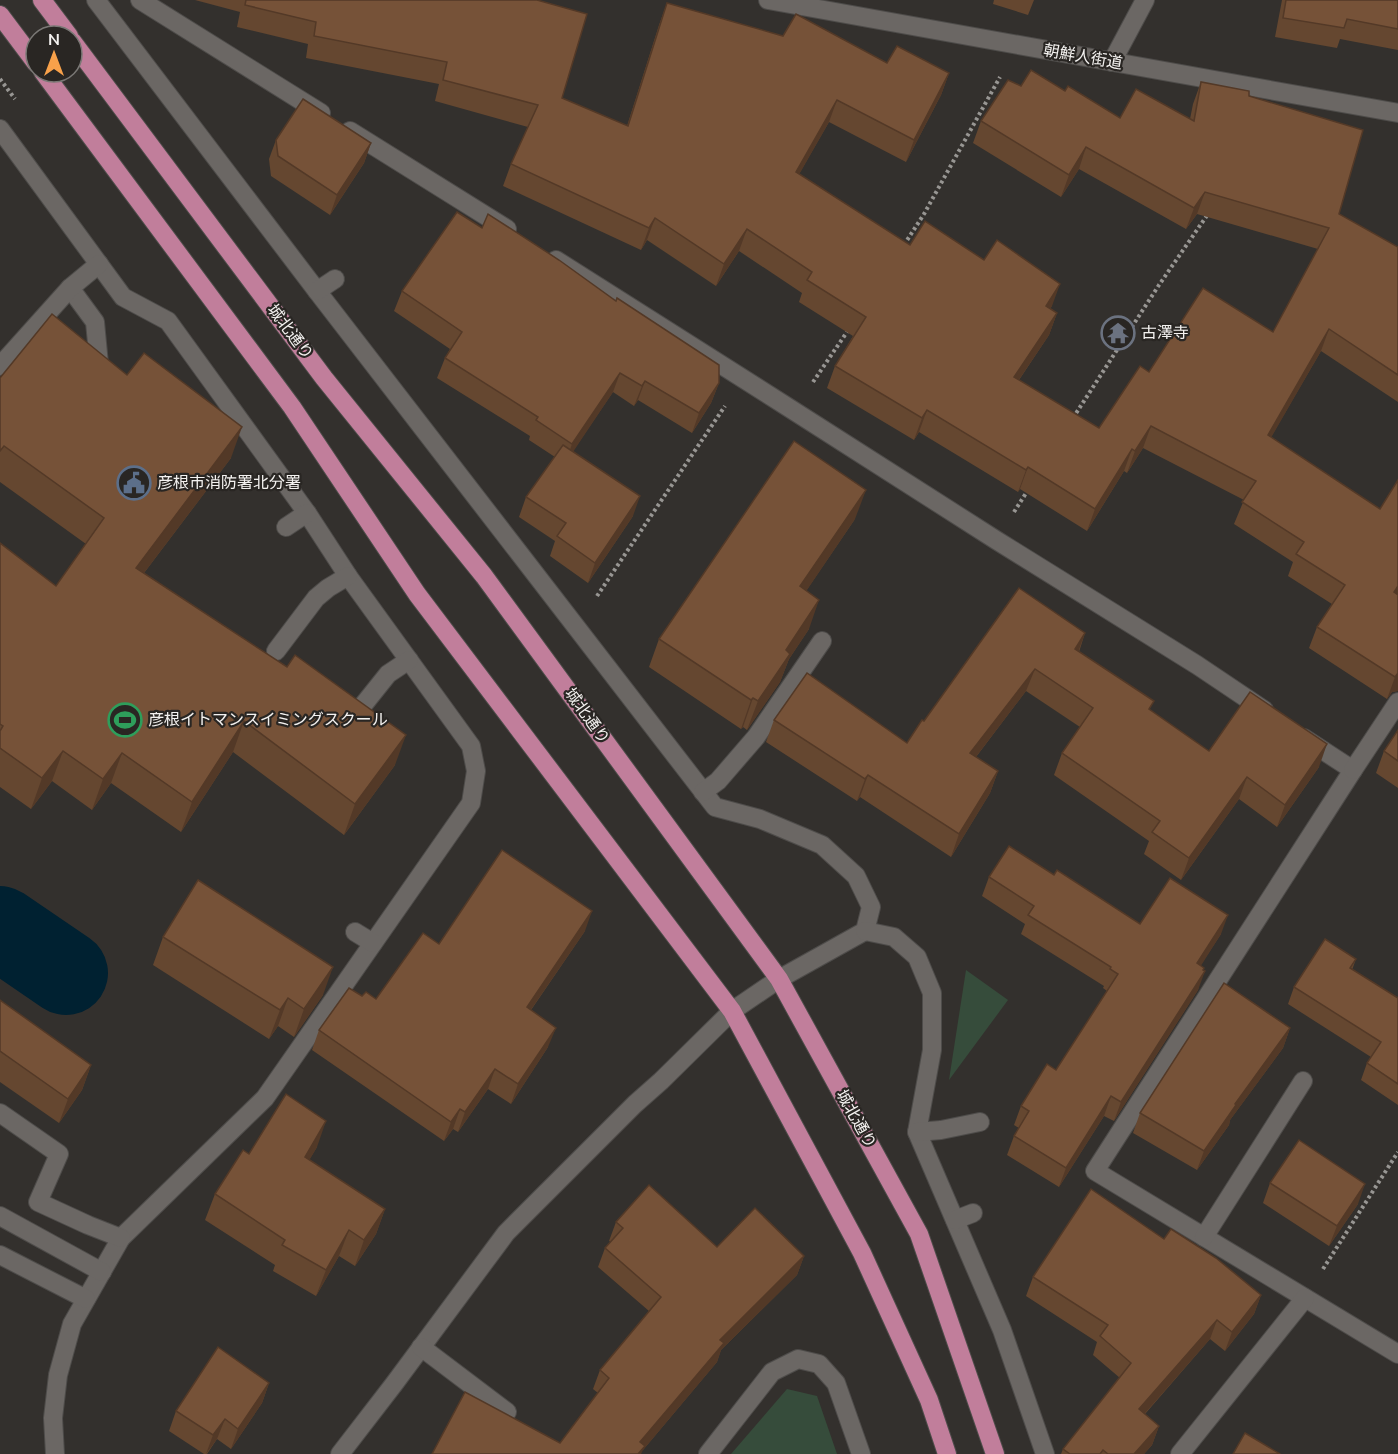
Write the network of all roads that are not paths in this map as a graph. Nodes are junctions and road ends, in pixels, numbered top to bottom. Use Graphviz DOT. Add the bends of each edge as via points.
graph roads {
  1 [pos="42,0"];
  2 [pos="96,0"];
  3 [pos="140,0"];
  4 [pos="768,0"];
  5 [pos="1145,0"];
  6 [pos="0,15"];
  7 [pos="60,24"];
  8 [pos="24,46"];
  9 [pos="84,57"];
  10 [pos="1112,62"];
  11 [pos="52,84"];
  12 [pos="1398,113"];
  13 [pos="0,129"];
  14 [pos="522,238"];
  15 [pos="542,251"];
  16 [pos="99,264"];
  17 [pos="335,279"];
  18 [pos="70,288"];
  19 [pos="317,291"];
  20 [pos="99,364"];
  21 [pos="0,366"];
  22 [pos="306,513"];
  23 [pos="286,527"];
  24 [pos="348,576"];
  25 [pos="822,641"];
  26 [pos="276,651"];
  27 [pos="409,660"];
  28 [pos="1398,702"];
  29 [pos="360,710"];
  30 [pos="1275,718"];
  31 [pos="1295,731"];
  32 [pos="1353,771"];
  33 [pos="703,792"];
  34 [pos="866,931"];
  35 [pos="355,932"];
  36 [pos="373,943"];
  37 [pos="779,979"];
  38 [pos="732,1011"];
  39 [pos="1303,1081"];
  40 [pos="0,1113"];
  41 [pos="980,1122"];
  42 [pos="917,1132"];
  43 [pos="973,1213"];
  44 [pos="0,1216"];
  45 [pos="955,1220"];
  46 [pos="1204,1237"];
  47 [pos="121,1238"];
  48 [pos="0,1255"];
  49 [pos="102,1272"];
  50 [pos="1305,1298"];
  51 [pos="86,1299"];
  52 [pos="421,1347"];
  53 [pos="1398,1354"];
  54 [pos="507,1412"];
  55 [pos="55,1454"];
  56 [pos="340,1454"];
  57 [pos="708,1454"];
  58 [pos="861,1454"];
  59 [pos="947,1454"];
  60 [pos="995,1454"];
  61 [pos="1045,1454"];
  62 [pos="1180,1454"];
  1 -- 7 [label="main road"];
  2 -- 19 [label="street"];
  3 -- 14 [label="street" via="417,179"];
  4 -- 10 [label="street, 朝鮮人街道"];
  5 -- 10 [label="street"];
  6 -- 8 [label="main road"];
  9 -- 37 [label="main road, 城北通り" via="324,378 484,576"];
  10 -- 12 [label="street, 朝鮮人街道"];
  11 -- 38 [label="main road" via="292,407 417,594"];
  13 -- 16 [label="street"];
  15 -- 30 [label="street" via="744,378 795,416 993,545"];
  16 -- 18 [label="street"];
  16 -- 22 [label="street" via="123,297 168,321"];
  17 -- 19 [label="street"];
  18 -- 20 [label="street" via="95,322"];
  18 -- 21 [label="street"];
  19 -- 33 [label="street" via="576,627 614,664"];
  22 -- 23 [label="street"];
  22 -- 24 [label="street"];
  24 -- 26 [label="street" via="316,598"];
  24 -- 27 [label="street"];
  25 -- 33 [label="street" via="756,737 718,781"];
  27 -- 29 [label="street" via="388,674"];
  27 -- 36 [label="street" via="471,746 476,771 471,803"];
  28 -- 32 [label="street"];
  31 -- 32 [label="street"];
  32 -- 46 [label="street" via="1095,1171"];
  33 -- 34 [label="street" via="715,807 760,819 822,845 856,876 871,907"];
  34 -- 37 [label="street"];
  34 -- 42 [label="street" via="894,937 917,957 932,993 932,1050"];
  35 -- 36 [label="street"];
  36 -- 47 [label="street" via="265,1098"];
  37 -- 38 [label="street"];
  37 -- 60 [label="main road, 城北通り" via="919,1234"];
  38 -- 52 [label="street" via="506,1233"];
  38 -- 59 [label="main road" via="862,1253 929,1400"];
  39 -- 46 [label="street"];
  40 -- 47 [label="street" via="59,1154 38,1202"];
  41 -- 42 [label="street"];
  42 -- 45 [label="street"];
  43 -- 45 [label="street"];
  44 -- 49 [label="street"];
  45 -- 61 [label="street" via="1002,1330"];
  46 -- 50 [label="street"];
  47 -- 49 [label="street"];
  48 -- 51 [label="street"];
  49 -- 51 [label="street"];
  50 -- 53 [label="street"];
  50 -- 62 [label="street" via="1256,1370"];
  51 -- 55 [label="street" via="72,1324 58,1375 53,1418"];
  52 -- 54 [label="street"];
  52 -- 56 [label="street"];
  57 -- 58 [label="street" via="772,1372 798,1359 819,1364 836,1383"];
}
